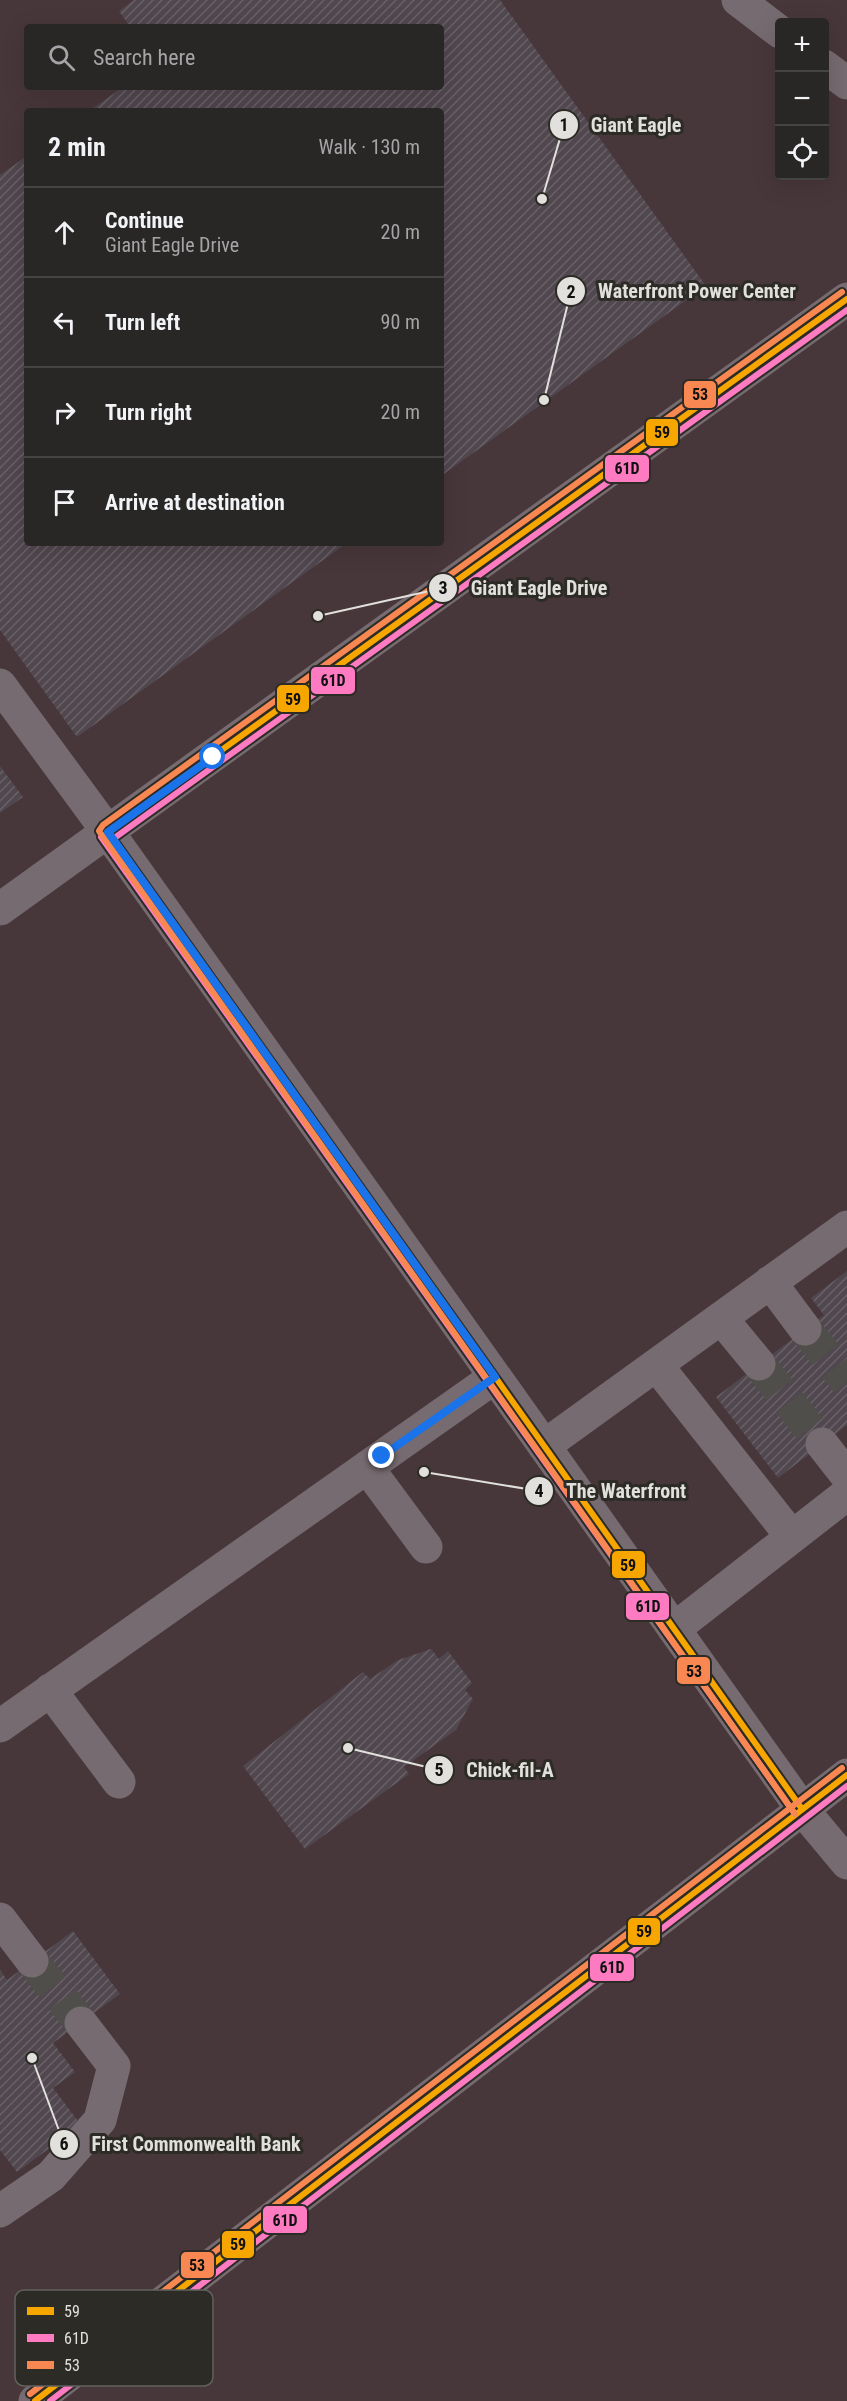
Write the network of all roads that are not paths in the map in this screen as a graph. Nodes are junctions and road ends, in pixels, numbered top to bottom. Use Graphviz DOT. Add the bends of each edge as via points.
graph roads {
  1 [pos="738,0"];
  2 [pos="775,28"];
  3 [pos="829,69"];
  4 [pos="847,83"];
  5 [pos="847,299"];
  6 [pos="0,685"];
  7 [pos="108,832"];
  8 [pos="0,909"];
  9 [pos="847,1227"];
  10 [pos="770,1282"];
  11 [pos="721,1318"];
  12 [pos="805,1329"];
  13 [pos="759,1365"];
  14 [pos="658,1367"];
  15 [pos="495,1377"];
  16 [pos="822,1444"];
  17 [pos="544,1446"];
  18 [pos="367,1467"];
  19 [pos="847,1476"];
  20 [pos="847,1494"];
  21 [pos="792,1537"];
  22 [pos="426,1547"];
  23 [pos="674,1629"];
  24 [pos="50,1690"];
  25 [pos="0,1726"];
  26 [pos="847,1775"];
  27 [pos="119,1782"];
  28 [pos="802,1809"];
  29 [pos="847,1863"];
  30 [pos="0,1919"];
  31 [pos="32,1961"];
  32 [pos="81,2023"];
  33 [pos="0,2211"];
  34 [pos="179,2290"];
  35 [pos="54,2386"];
  36 [pos="35,2401"];
  1 -- 2 [label="street"];
  3 -- 4 [label="street"];
  5 -- 7 [label="street"];
  6 -- 7 [label="street"];
  7 -- 8 [label="street"];
  7 -- 15 [label="street"];
  9 -- 10 [label="street"];
  10 -- 11 [label="street"];
  10 -- 12 [label="street"];
  11 -- 13 [label="street"];
  11 -- 14 [label="street"];
  14 -- 17 [label="street"];
  14 -- 21 [label="street"];
  15 -- 17 [label="street"];
  15 -- 18 [label="street"];
  16 -- 19 [label="street"];
  17 -- 23 [label="street"];
  18 -- 22 [label="street"];
  18 -- 24 [label="street"];
  20 -- 21 [label="street"];
  21 -- 23 [label="street"];
  23 -- 28 [label="street"];
  24 -- 25 [label="street"];
  24 -- 27 [label="street"];
  26 -- 28 [label="street"];
  28 -- 29 [label="street"];
  28 -- 34 [label="street"];
  30 -- 31 [label="street"];
  32 -- 33 [label="street" via="114,2066 100,2120 51,2176"];
  35 -- 36 [label="street"];
}
